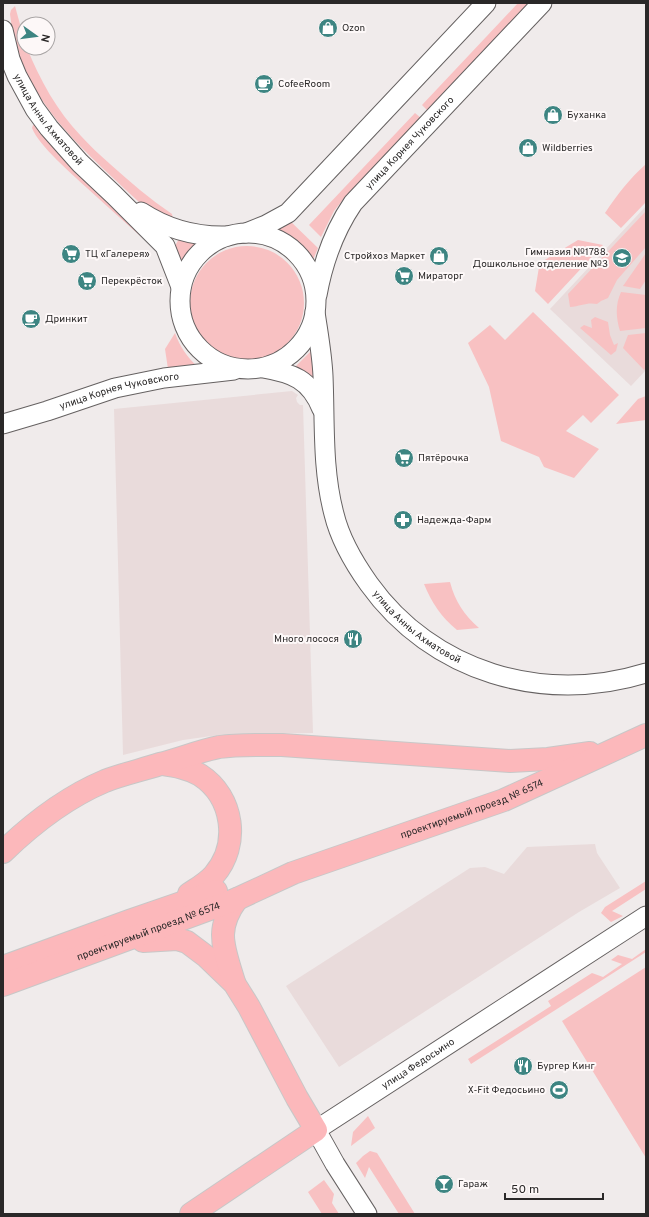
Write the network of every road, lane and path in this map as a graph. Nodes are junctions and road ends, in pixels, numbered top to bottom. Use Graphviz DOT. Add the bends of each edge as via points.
graph roads {
  1 [pos="486,3"];
  2 [pos="542,3"];
  3 [pos="3,30"];
  4 [pos="114,195"];
  5 [pos="237,235"];
  6 [pos="182,287"];
  7 [pos="315,308"];
  8 [pos="263,368"];
  9 [pos="239,369"];
  10 [pos="324,412"];
  11 [pos="3,424"];
  12 [pos="646,673"];
  13 [pos="646,735"];
  14 [pos="613,750"];
  15 [pos="160,764"];
  16 [pos="3,852"];
  17 [pos="293,873"];
  18 [pos="237,899"];
  19 [pos="167,908"];
  20 [pos="646,916"];
  21 [pos="113,945"];
  22 [pos="3,967"];
  23 [pos="234,983"];
  24 [pos="3,985"];
  25 [pos="316,1130"];
  26 [pos="191,1214"];
  27 [pos="367,1214"];
  1 -- 5 [label="street, улица Корнея Чуковского" via="288,213 266,225"];
  2 -- 7 [label="street, улица Корнея Чуковского" via="353,203 328,252"];
  3 -- 4 [label="street, улица Анны Ахматовой" via="17,76 35,110 64,146"];
  4 -- 5 [label="street, улица Анны Ахматовой" via="157,222 177,230 198,235"];
  4 -- 6 [label="street, улица Анны Ахматовой" via="165,246"];
  5 -- 6 [label="street, улица Корнея Чуковского" via="214,242 201,252 187,271"];
  5 -- 7 [label="street, улица Корнея Чуковского" via="268,237 283,243 296,253 306,266 312,281 316,296"];
  6 -- 9 [label="street, улица Корнея Чуковского" via="182,318 192,340 202,352 216,362"];
  7 -- 8 [label="street, улица Корнея Чуковского" via="310,328 297,348 278,362"];
  7 -- 10 [label="street, улица Анны Ахматовой"];
  8 -- 9 [label="street, улица Корнея Чуковского"];
  8 -- 10 [label="street, улица Анны Ахматовой" via="290,374 302,381 314,392"];
  9 -- 11 [label="street, улица Корнея Чуковского" via="164,378 115,388 47,412"];
  10 -- 12 [label="street, улица Анны Ахматовой" via="328,489 341,535 373,590 412,630 462,662 507,678 565,686 609,683"];
  13 -- 14 [label="main road, проектируемый проезд № 6574"];
  14 -- 15 [label="main road" via="510,762 324,747 251,745 219,747"];
  14 -- 17 [label="main road, проектируемый проезд № 6574" via="504,800"];
  15 -- 16 [label="main road" via="104,782 62,804 17,838"];
  15 -- 19 [label="main road" via="189,770 209,782 220,795 227,810 230,833 226,856 214,875"];
  17 -- 18 [label="main road, проектируемый проезд № 6574"];
  17 -- 19 [label="main road, проектируемый проезд № 6574" via="245,882"];
  18 -- 21 [label="main road, проектируемый проезд № 6574"];
  18 -- 23 [label="main road" via="228,911 222,937"];
  19 -- 22 [label="main road, проектируемый проезд № 6574"];
  20 -- 25 [label="street, улица Федосьино"];
  21 -- 23 [label="main road" via="177,939 187,942"];
  21 -- 24 [label="main road, проектируемый проезд № 6574"];
  23 -- 25 [label="main road"];
  25 -- 26 [label="main road, улица Федосьино"];
  25 -- 27 [label="street"];
}
